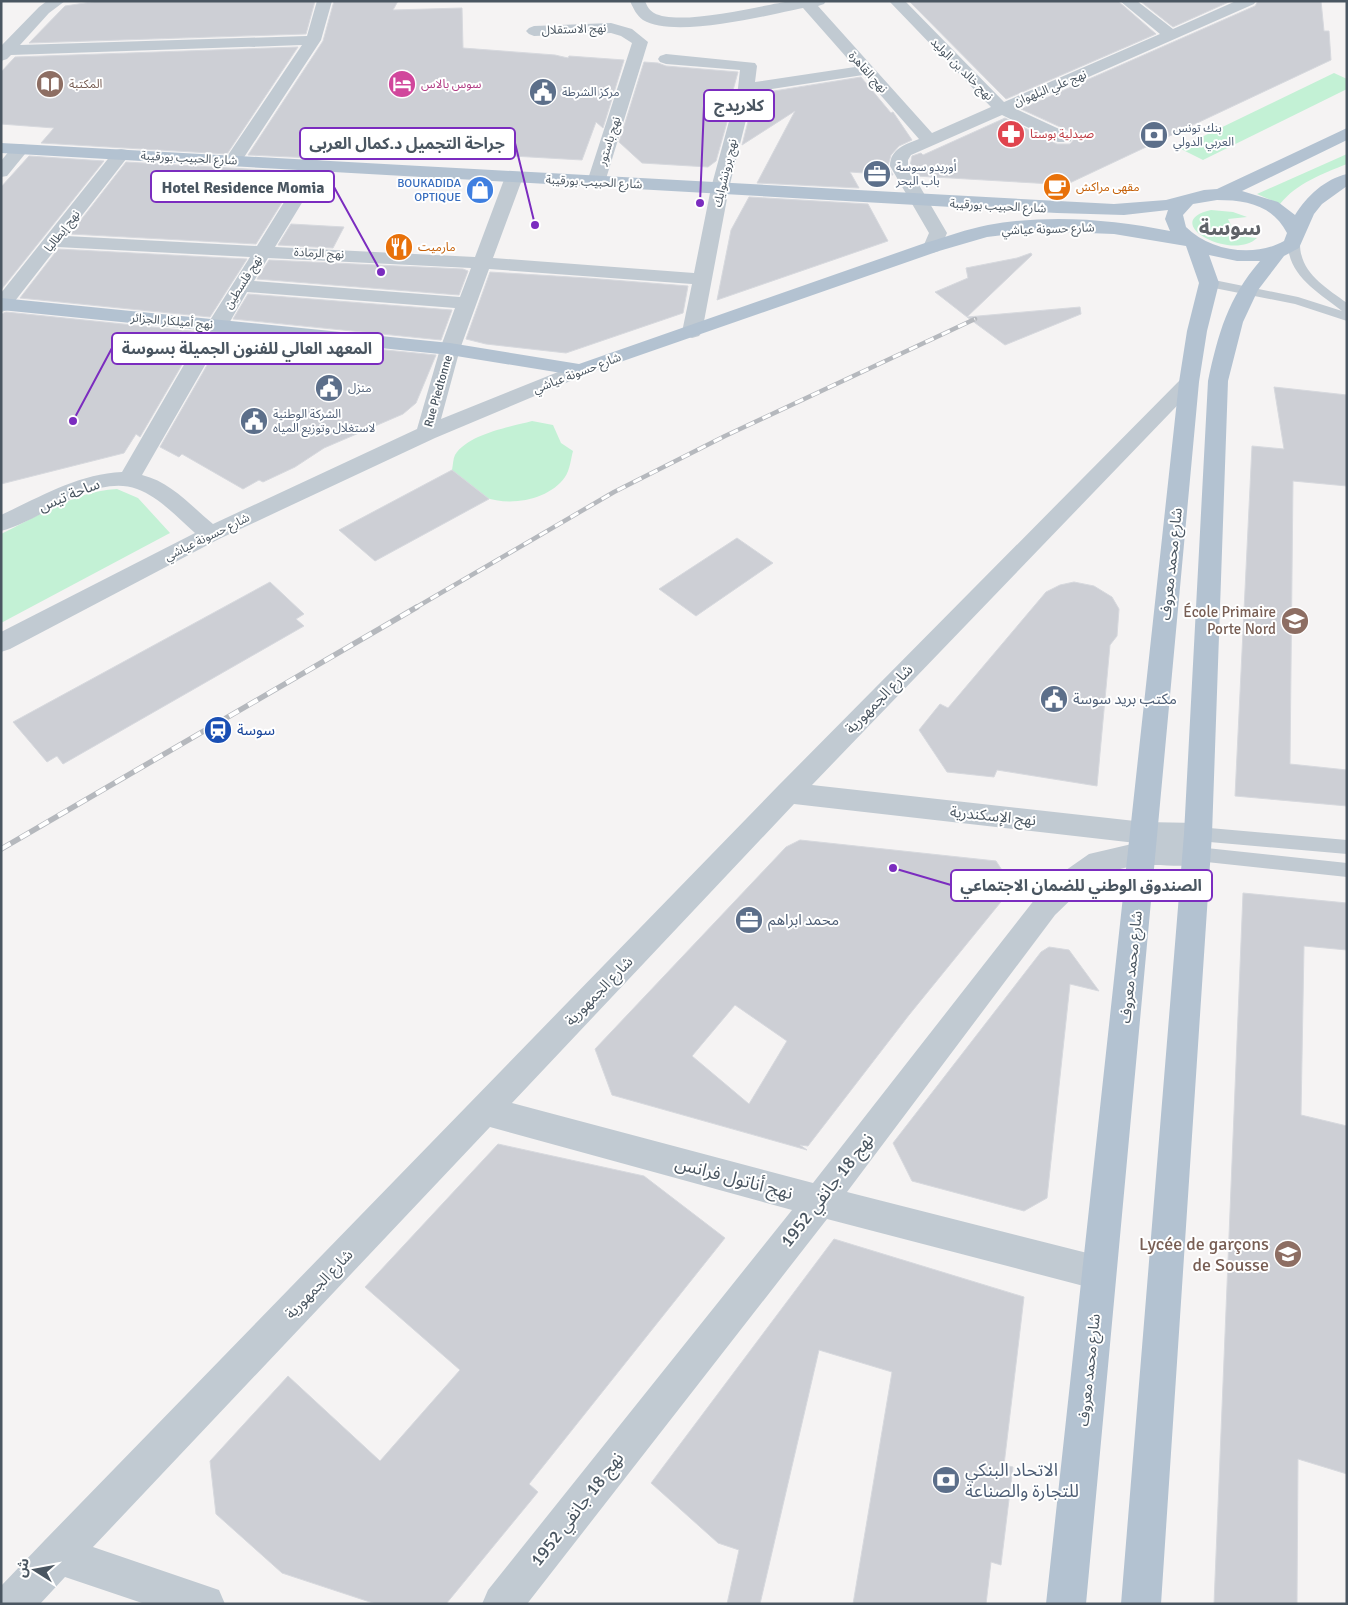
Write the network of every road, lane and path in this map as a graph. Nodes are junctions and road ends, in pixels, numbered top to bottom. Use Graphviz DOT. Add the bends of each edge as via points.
graph roads {
  1 [pos="58,1"];
  2 [pos="325,1"];
  3 [pos="637,1"];
  4 [pos="896,1"];
  5 [pos="1127,1"];
  6 [pos="1249,1"];
  7 [pos="813,2"];
  8 [pos="534,31"];
  9 [pos="1171,35"];
  10 [pos="313,40"];
  11 [pos="640,42"];
  12 [pos="4,53"];
  13 [pos="666,59"];
  14 [pos="866,70"];
  15 [pos="746,88"];
  16 [pos="1001,108"];
  17 [pos="1347,133"];
  18 [pos="1064,138"];
  19 [pos="928,140"];
  20 [pos="1,148"];
  21 [pos="20,149"];
  22 [pos="121,154"];
  23 [pos="232,161"];
  24 [pos="316,165"];
  25 [pos="1,172"];
  26 [pos="514,178"];
  27 [pos="1347,179"];
  28 [pos="596,182"];
  29 [pos="720,188"];
  30 [pos="1221,194"];
  31 [pos="1186,201"];
  32 [pos="921,202"];
  33 [pos="54,241"];
  34 [pos="1192,242"];
  35 [pos="1289,243"];
  36 [pos="932,247"];
  37 [pos="264,250"];
  38 [pos="482,262"];
  39 [pos="703,279"];
  40 [pos="1209,283"];
  41 [pos="241,286"];
  42 [pos="1248,290"];
  43 [pos="467,303"];
  44 [pos="2,305"];
  45 [pos="1347,308"];
  46 [pos="1347,317"];
  47 [pos="217,325"];
  48 [pos="692,332"];
  49 [pos="450,349"];
  50 [pos="580,370"];
  51 [pos="1189,382"];
  52 [pos="426,433"];
  53 [pos="129,479"];
  54 [pos="1,524"];
  55 [pos="211,534"];
  56 [pos="1,643"];
  57 [pos="788,793"];
  58 [pos="1143,843"];
  59 [pos="1198,844"];
  60 [pos="1347,848"];
  61 [pos="1347,870"];
  62 [pos="486,1111"];
  63 [pos="820,1201"];
  64 [pos="1099,1273"];
  65 [pos="58,1555"];
  66 [pos="12,1604"];
  67 [pos="205,1604"];
  68 [pos="502,1604"];
  69 [pos="1066,1604"];
  70 [pos="1141,1604"];
  1 -- 12 [label="street" via="44,10"];
  2 -- 10 [label="street"];
  3 -- 7 [label="street" via="644,14 662,20 699,21"];
  4 -- 16 [label="street, نهج خالد بن الوليد"];
  5 -- 9 [label="street"];
  6 -- 9 [label="street, نهج علي البلهوان"];
  7 -- 14 [label="street, نهج القاهرة"];
  8 -- 11 [label="street, نهج الاستقلال" via="611,28 624,30"];
  9 -- 16 [label="street, نهج علي البلهوان"];
  10 -- 12 [label="street"];
  10 -- 23 [label="street"];
  11 -- 28 [label="street, نهج باستور"];
  13 -- 15 [label="street, نهج برونشوايك" via="748,66"];
  14 -- 15 [label="street"];
  14 -- 19 [label="street, نهج القاهرة"];
  15 -- 29 [label="street, نهج برونشوايك"];
  16 -- 18 [label="street, نهج خالد بن الوليد"];
  16 -- 19 [label="street, نهج علي البلهوان"];
  17 -- 30 [label="main road"];
  19 -- 32 [label="street, نهج علي البلهوان" via="905,151 898,160"];
  20 -- 21 [label="main road, شارع الحبيب بورقيبة"];
  21 -- 22 [label="main road, شارع الحبيب بورقيبة"];
  21 -- 25 [label="street"];
  22 -- 23 [label="main road, شارع الحبيب بورقيبة"];
  22 -- 33 [label="street, نهج إيطاليا"];
  23 -- 24 [label="main road, شارع الحبيب بورقيبة"];
  24 -- 26 [label="main road, شارع الحبيب بورقيبة"];
  24 -- 37 [label="street, نهج فلسطين"];
  26 -- 28 [label="main road, شارع الحبيب بورقيبة"];
  26 -- 38 [label="street, Rue Piedtonne"];
  27 -- 35 [label="main road" via="1324,191 1307,208"];
  28 -- 29 [label="main road, شارع الحبيب بورقيبة"];
  29 -- 32 [label="main road, شارع الحبيب بورقيبة"];
  29 -- 39 [label="street, نهج برونشوايك"];
  30 -- 31 [label="main road, شارع الحبيب بورقيبة"];
  30 -- 35 [label="main road" via="1258,200 1286,214 1294,224"];
  31 -- 32 [label="main road, شارع الحبيب بورقيبة" via="1113,210"];
  31 -- 34 [label="main road" via="1177,208 1173,217 1176,227"];
  32 -- 36 [label="street" via="938,232"];
  33 -- 37 [label="street, نهج الرمادة"];
  33 -- 44 [label="street, نهج إيطاليا"];
  34 -- 35 [label="main road, شارع حسونة عياشي" via="1210,251 1229,255 1262,256"];
  34 -- 36 [label="main road, شارع حسونة عياشي" via="1119,228 1058,226 988,231"];
  34 -- 40 [label="main road"];
  35 -- 42 [label="main road"];
  35 -- 45 [label="lane" via="1303,271"];
  36 -- 48 [label="main road, شارع حسونة عياشي"];
  37 -- 38 [label="street, نهج الرمادة"];
  37 -- 41 [label="street, نهج فلسطين"];
  38 -- 39 [label="street, نهج الرمادة"];
  38 -- 43 [label="street, Rue Piedtonne"];
  39 -- 48 [label="street, نهج برونشوايك"];
  40 -- 42 [label="lane"];
  40 -- 51 [label="main road, شارع محمد معروف"];
  41 -- 43 [label="street"];
  41 -- 47 [label="street, نهج فلسطين"];
  42 -- 46 [label="lane" via="1298,301"];
  42 -- 59 [label="main road" via="1229,333 1218,381"];
  43 -- 49 [label="street, Rue Piedtonne"];
  44 -- 47 [label="main road, نهج أميلكار الجزائر"];
  47 -- 49 [label="main road, نهج أميلكار الجزائر"];
  47 -- 53 [label="street, نهج فلسطين"];
  48 -- 50 [label="main road, شارع حسونة عياشي"];
  49 -- 50 [label="main road, نهج أميلكار الجزائر"];
  49 -- 52 [label="street, Rue Piedtonne"];
  50 -- 52 [label="street, شارع حسونة عياشي"];
  51 -- 57 [label="street, شارع الجمهورية"];
  51 -- 58 [label="main road, شارع محمد معروف"];
  52 -- 55 [label="street, شارع حسونة عياشي"];
  53 -- 54 [label="street, ساحة تيس" via="92,482"];
  53 -- 55 [label="street, ساحة تيس" via="156,490"];
  55 -- 56 [label="street, شارع حسونة عياشي"];
  57 -- 58 [label="street, نهج الإسكندرية"];
  57 -- 62 [label="street, شارع الجمهورية"];
  58 -- 59 [label="street, نهج 18 جانفي 1952"];
  58 -- 63 [label="street, نهج 18 جانفي 1952" via="1099,862 1069,883 1045,907"];
  58 -- 64 [label="main road, شارع محمد معروف"];
  59 -- 60 [label="lane"];
  59 -- 61 [label="lane"];
  59 -- 70 [label="main road"];
  62 -- 63 [label="street, نهج أناتول فرانس"];
  62 -- 65 [label="street, شارع الجمهورية"];
  63 -- 64 [label="street, نهج أناتول فرانس"];
  63 -- 68 [label="street, نهج 18 جانفي 1952"];
  64 -- 69 [label="main road, شارع محمد معروف"];
  65 -- 66 [label="street, شارع الجمهورية"];
  65 -- 67 [label="street"];
}
